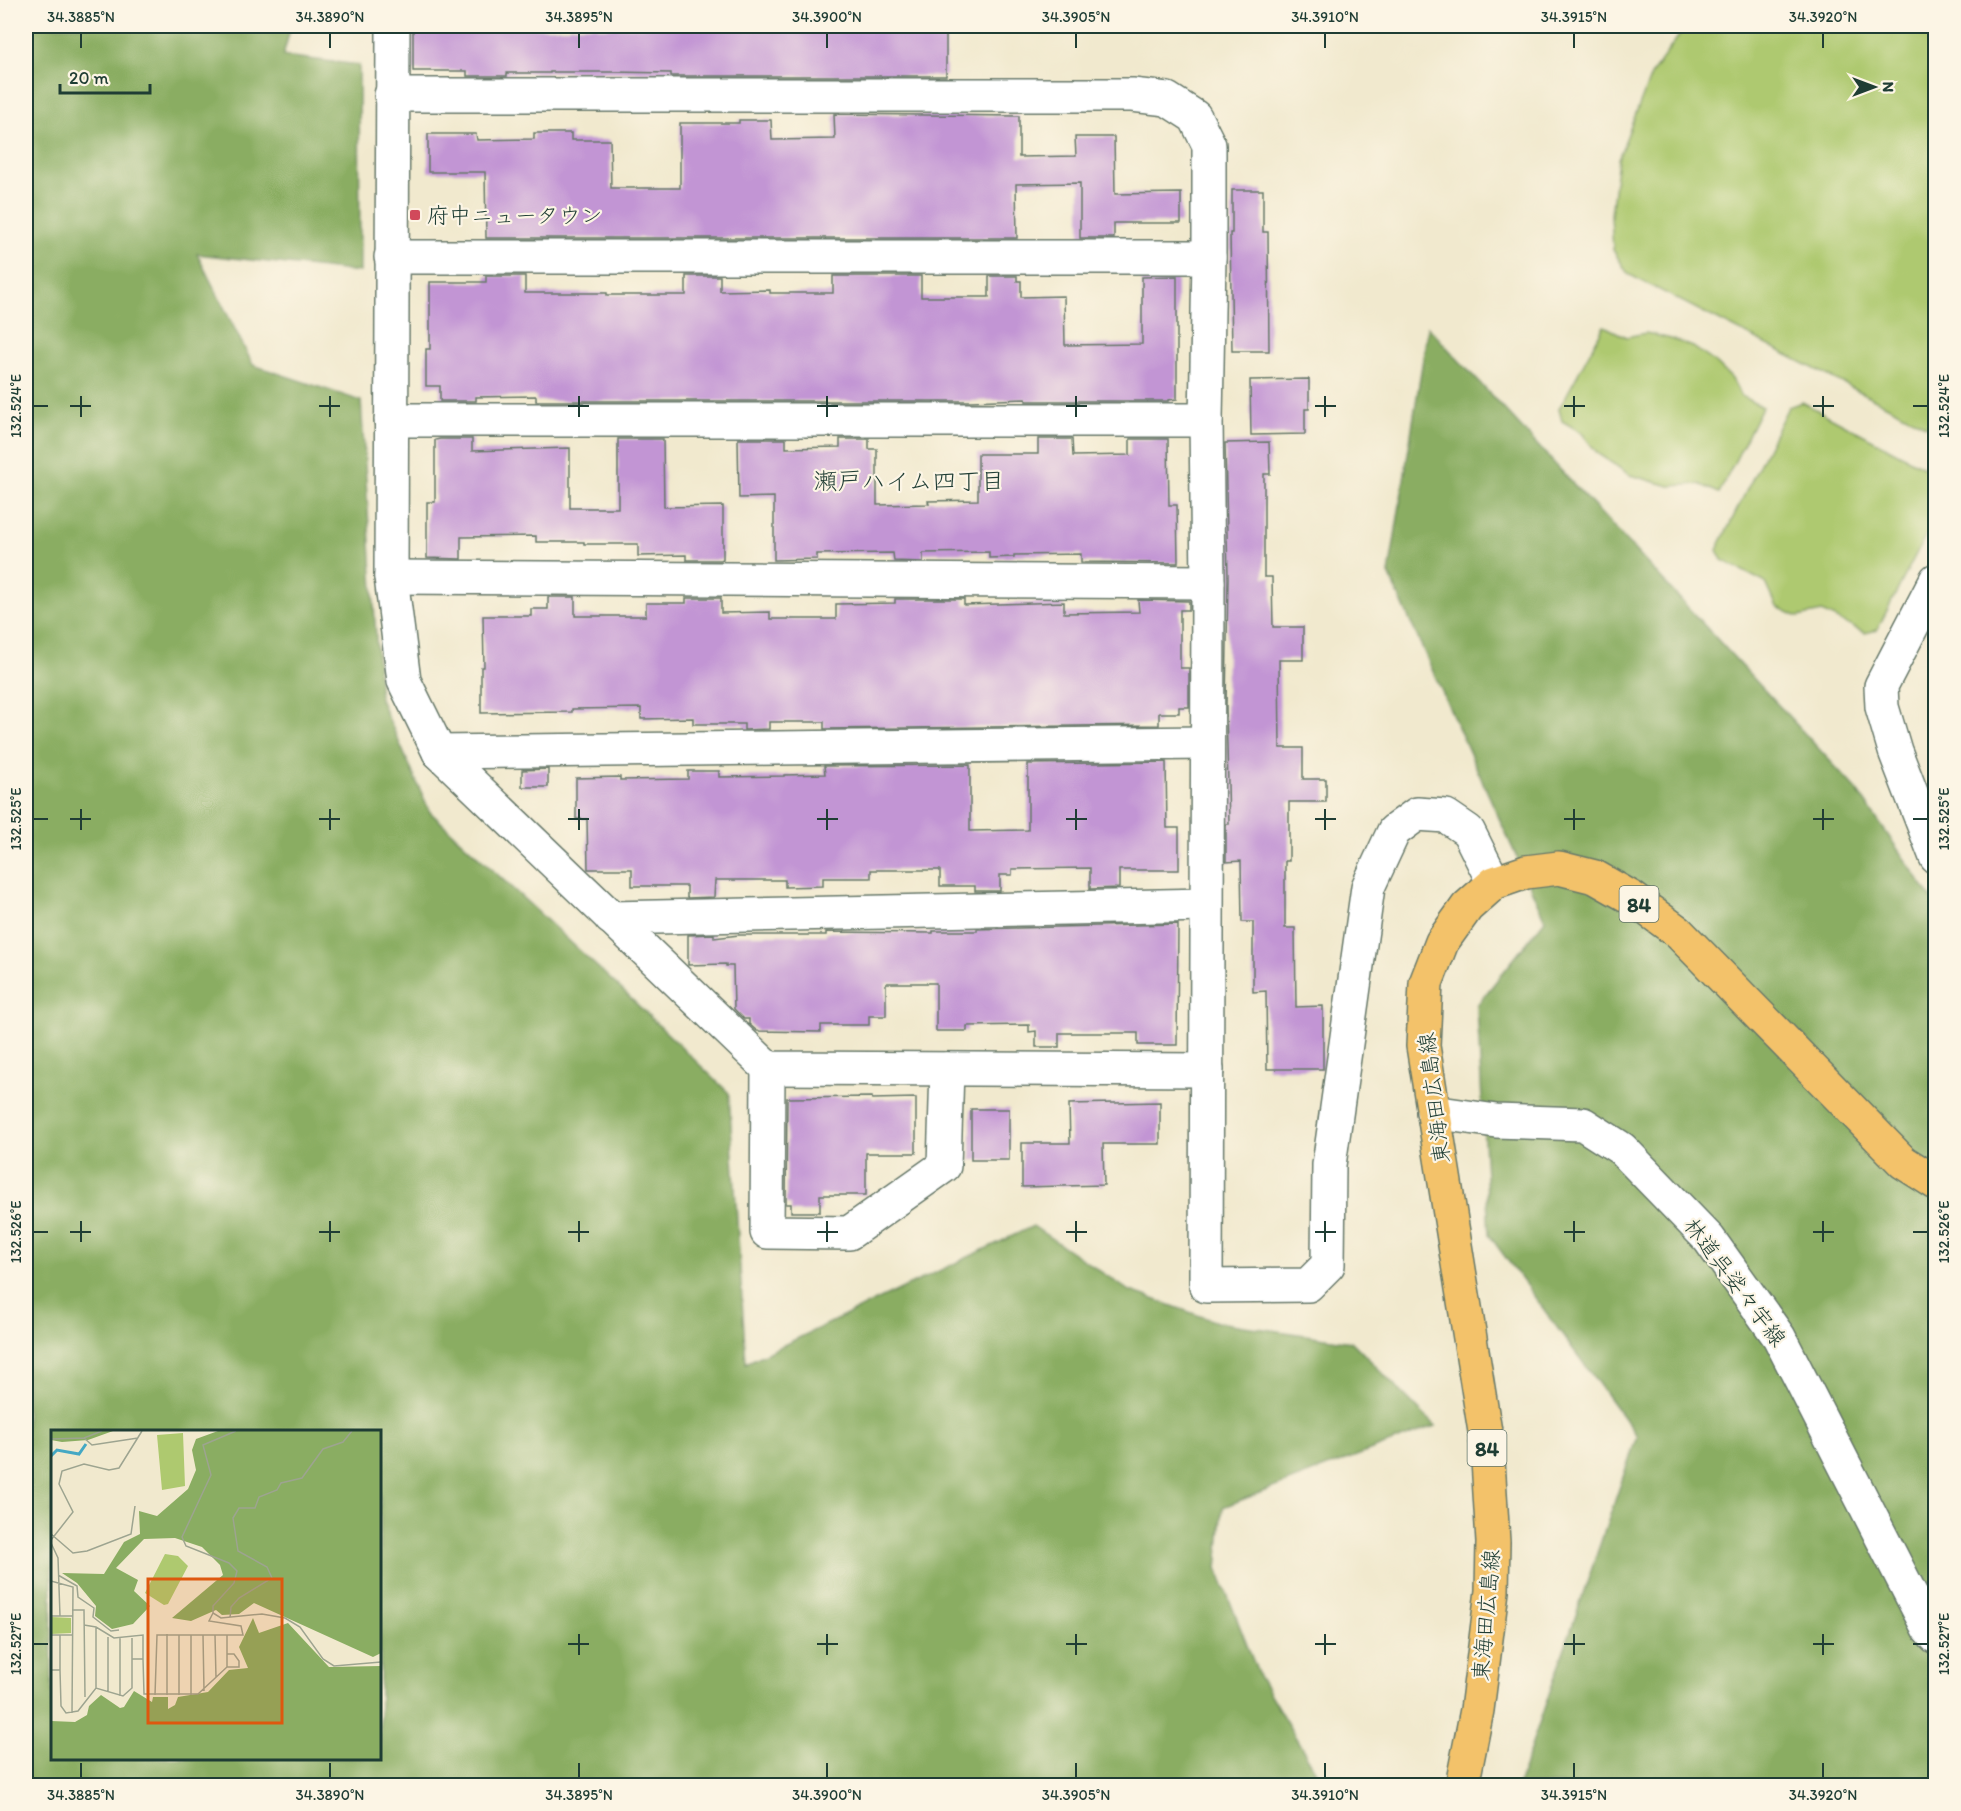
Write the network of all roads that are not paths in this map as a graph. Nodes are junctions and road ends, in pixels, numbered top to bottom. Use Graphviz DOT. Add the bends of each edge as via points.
graph roads {
  1 [pos="393,26"];
  2 [pos="391,95"];
  3 [pos="391,257"];
  4 [pos="1209,257"];
  5 [pos="391,420"];
  6 [pos="1206,420"];
  7 [pos="391,577"];
  8 [pos="1935,580"];
  9 [pos="1208,582"];
  10 [pos="1206,743"];
  11 [pos="439,752"];
  12 [pos="1935,856"];
  13 [pos="1494,883"];
  14 [pos="1206,905"];
  15 [pos="611,918"];
  16 [pos="768,1068"];
  17 [pos="947,1069"];
  18 [pos="1207,1070"];
  19 [pos="1433,1112"];
  20 [pos="1935,1184"];
  21 [pos="1935,1637"];
  22 [pos="1462,1785"];
  1 -- 2 [label="street"];
  2 -- 3 [label="street"];
  2 -- 4 [label="street" via="1132,95 1167,99 1195,117 1209,145"];
  3 -- 4 [label="street"];
  3 -- 5 [label="street"];
  4 -- 6 [label="street"];
  5 -- 6 [label="street"];
  5 -- 7 [label="street"];
  6 -- 9 [label="street"];
  7 -- 9 [label="street"];
  7 -- 11 [label="street" via="404,681"];
  8 -- 12 [label="street" via="1881,686 1882,707 1895,751"];
  9 -- 10 [label="street"];
  10 -- 11 [label="street"];
  10 -- 14 [label="street"];
  11 -- 15 [label="street"];
  13 -- 18 [label="street" via="1468,831 1446,816 1417,814 1394,831 1368,887 1329,1165 1328,1265 1308,1285 1206,1286"];
  13 -- 19 [label="main road, 東海田広島線 / 84" via="1467,907 1442,942 1426,983 1423,1046"];
  13 -- 20 [label="main road, 東海田広島線 / 84" via="1526,872 1559,868 1594,877 1632,898 1678,932 1903,1162"];
  14 -- 15 [label="street"];
  14 -- 18 [label="street"];
  15 -- 16 [label="street"];
  16 -- 17 [label="street"];
  16 -- 17 [label="street" via="767,1232 849,1233 944,1166"];
  17 -- 18 [label="street"];
  19 -- 21 [label="street, 林道呉娑々宇線" via="1496,1121 1583,1124 1622,1149 1709,1239 1779,1337"];
  19 -- 22 [label="main road, 東海田広島線 / 84" via="1486,1444 1492,1542 1491,1591 1477,1710"];
}
